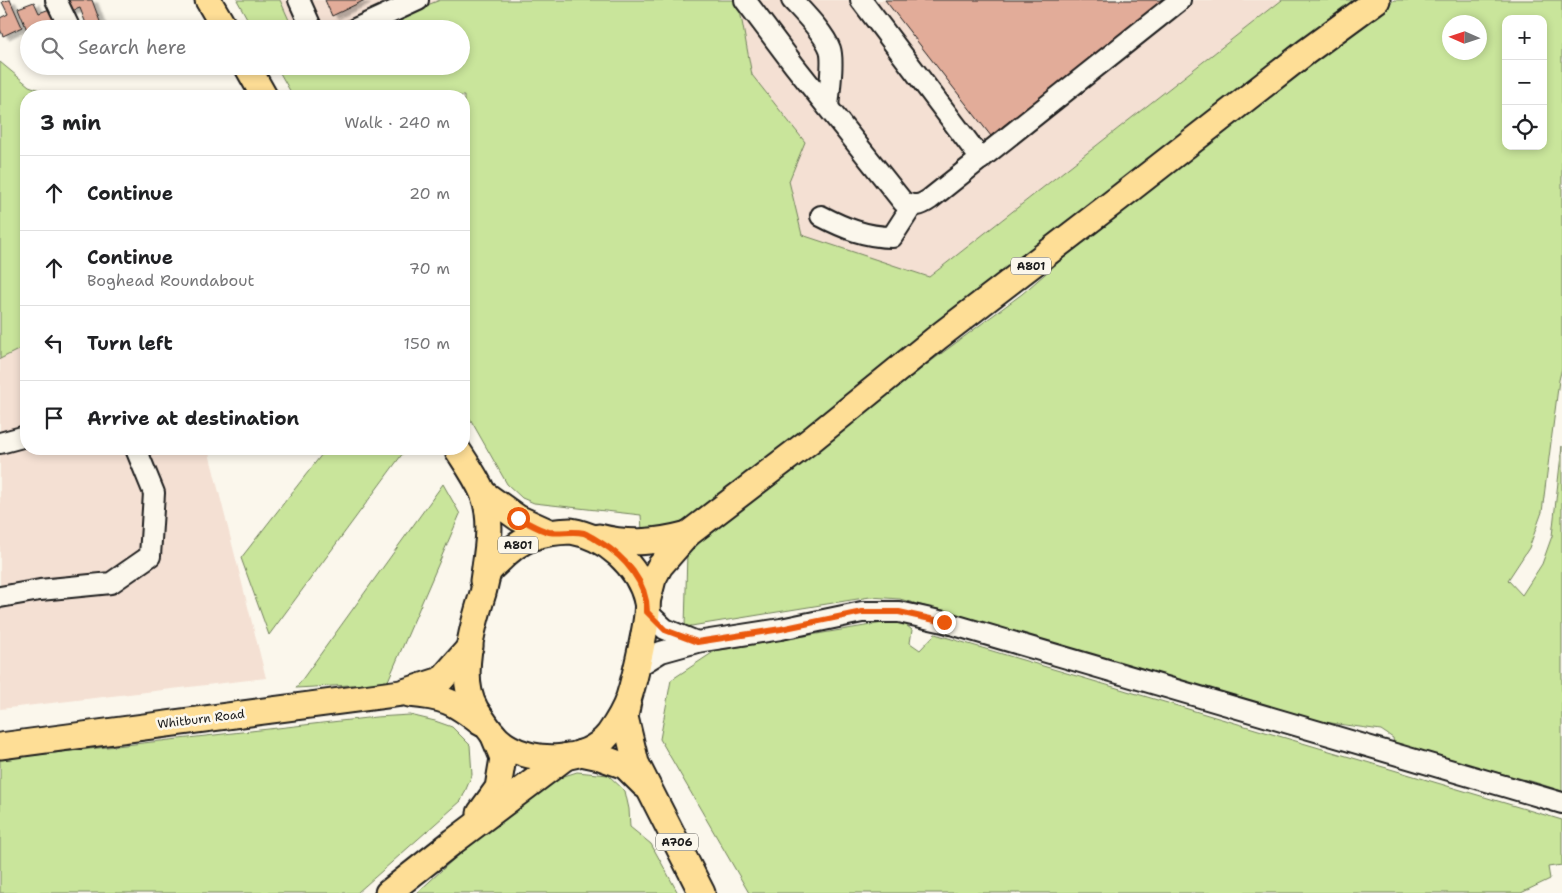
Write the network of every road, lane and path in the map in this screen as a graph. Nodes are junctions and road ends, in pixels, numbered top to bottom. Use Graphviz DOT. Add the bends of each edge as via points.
graph roads {
  1 [pos="56,0"];
  2 [pos="208,0"];
  3 [pos="298,0"];
  4 [pos="418,0"];
  5 [pos="746,0"];
  6 [pos="792,0"];
  7 [pos="861,0"];
  8 [pos="1180,0"];
  9 [pos="1377,0"];
  10 [pos="66,20"];
  11 [pos="220,20"];
  12 [pos="308,20"];
  13 [pos="375,20"];
  14 [pos="252,75"];
  15 [pos="261,90"];
  16 [pos="828,107"];
  17 [pos="981,159"];
  18 [pos="912,206"];
  19 [pos="821,216"];
  20 [pos="20,438"];
  21 [pos="0,443"];
  22 [pos="138,455"];
  23 [pos="461,455"];
  24 [pos="483,493"];
  25 [pos="549,532"];
  26 [pos="585,534"];
  27 [pos="688,534"];
  28 [pos="0,597"];
  29 [pos="480,603"];
  30 [pos="647,607"];
  31 [pos="697,642"];
  32 [pos="470,647"];
  33 [pos="634,676"];
  34 [pos="401,693"];
  35 [pos="491,732"];
  36 [pos="0,746"];
  37 [pos="574,755"];
  38 [pos="652,792"];
  39 [pos="1562,803"];
  40 [pos="454,840"];
  41 [pos="388,893"];
  42 [pos="702,893"];
  1 -- 10 [label="street"];
  2 -- 11 [label="main road"];
  3 -- 12 [label="street"];
  4 -- 13 [label="street"];
  5 -- 16 [label="street"];
  6 -- 16 [label="street" via="814,24 830,50"];
  7 -- 17 [label="street"];
  8 -- 17 [label="street"];
  9 -- 27 [label="main road, A801" via="938,337"];
  14 -- 15 [label="main road"];
  16 -- 18 [label="street" via="903,202"];
  17 -- 18 [label="street" via="930,199"];
  18 -- 19 [label="street" via="892,237 858,233"];
  20 -- 21 [label="street"];
  22 -- 28 [label="street" via="154,493 150,556 111,583"];
  23 -- 24 [label="main road"];
  24 -- 25 [label="main road" via="518,518"];
  24 -- 29 [label="main road" via="489,540"];
  25 -- 26 [label="main road, A801"];
  25 -- 29 [label="main road, A801" via="533,536 509,551 489,571"];
  26 -- 27 [label="main road, A801" via="617,542 655,542"];
  26 -- 30 [label="main road, A801" via="622,557 640,582"];
  27 -- 30 [label="main road, A801" via="660,566 653,579"];
  29 -- 32 [label="main road, A801"];
  30 -- 31 [label="street" via="665,630"];
  30 -- 33 [label="main road, A801"];
  31 -- 33 [label="street" via="661,652"];
  31 -- 39 [label="street" via="862,612 899,612 944,622"];
  32 -- 34 [label="main road, Whitburn Road" via="441,680"];
  32 -- 35 [label="main road, A801" via="467,672 471,701"];
  33 -- 37 [label="main road, A801" via="628,699 608,734 596,746"];
  33 -- 38 [label="main road, A706" via="625,717 636,763"];
  34 -- 35 [label="main road, Whitburn Road" via="446,700 463,709"];
  34 -- 36 [label="main road, Whitburn Road"];
  35 -- 37 [label="main road, A801" via="505,745 522,753 540,757"];
  35 -- 40 [label="main road, A801" via="503,758 498,788"];
  37 -- 38 [label="main road, A706" via="600,757 625,766"];
  37 -- 40 [label="main road, A801"];
  38 -- 42 [label="main road, A706"];
  40 -- 41 [label="main road, A801"];
}
